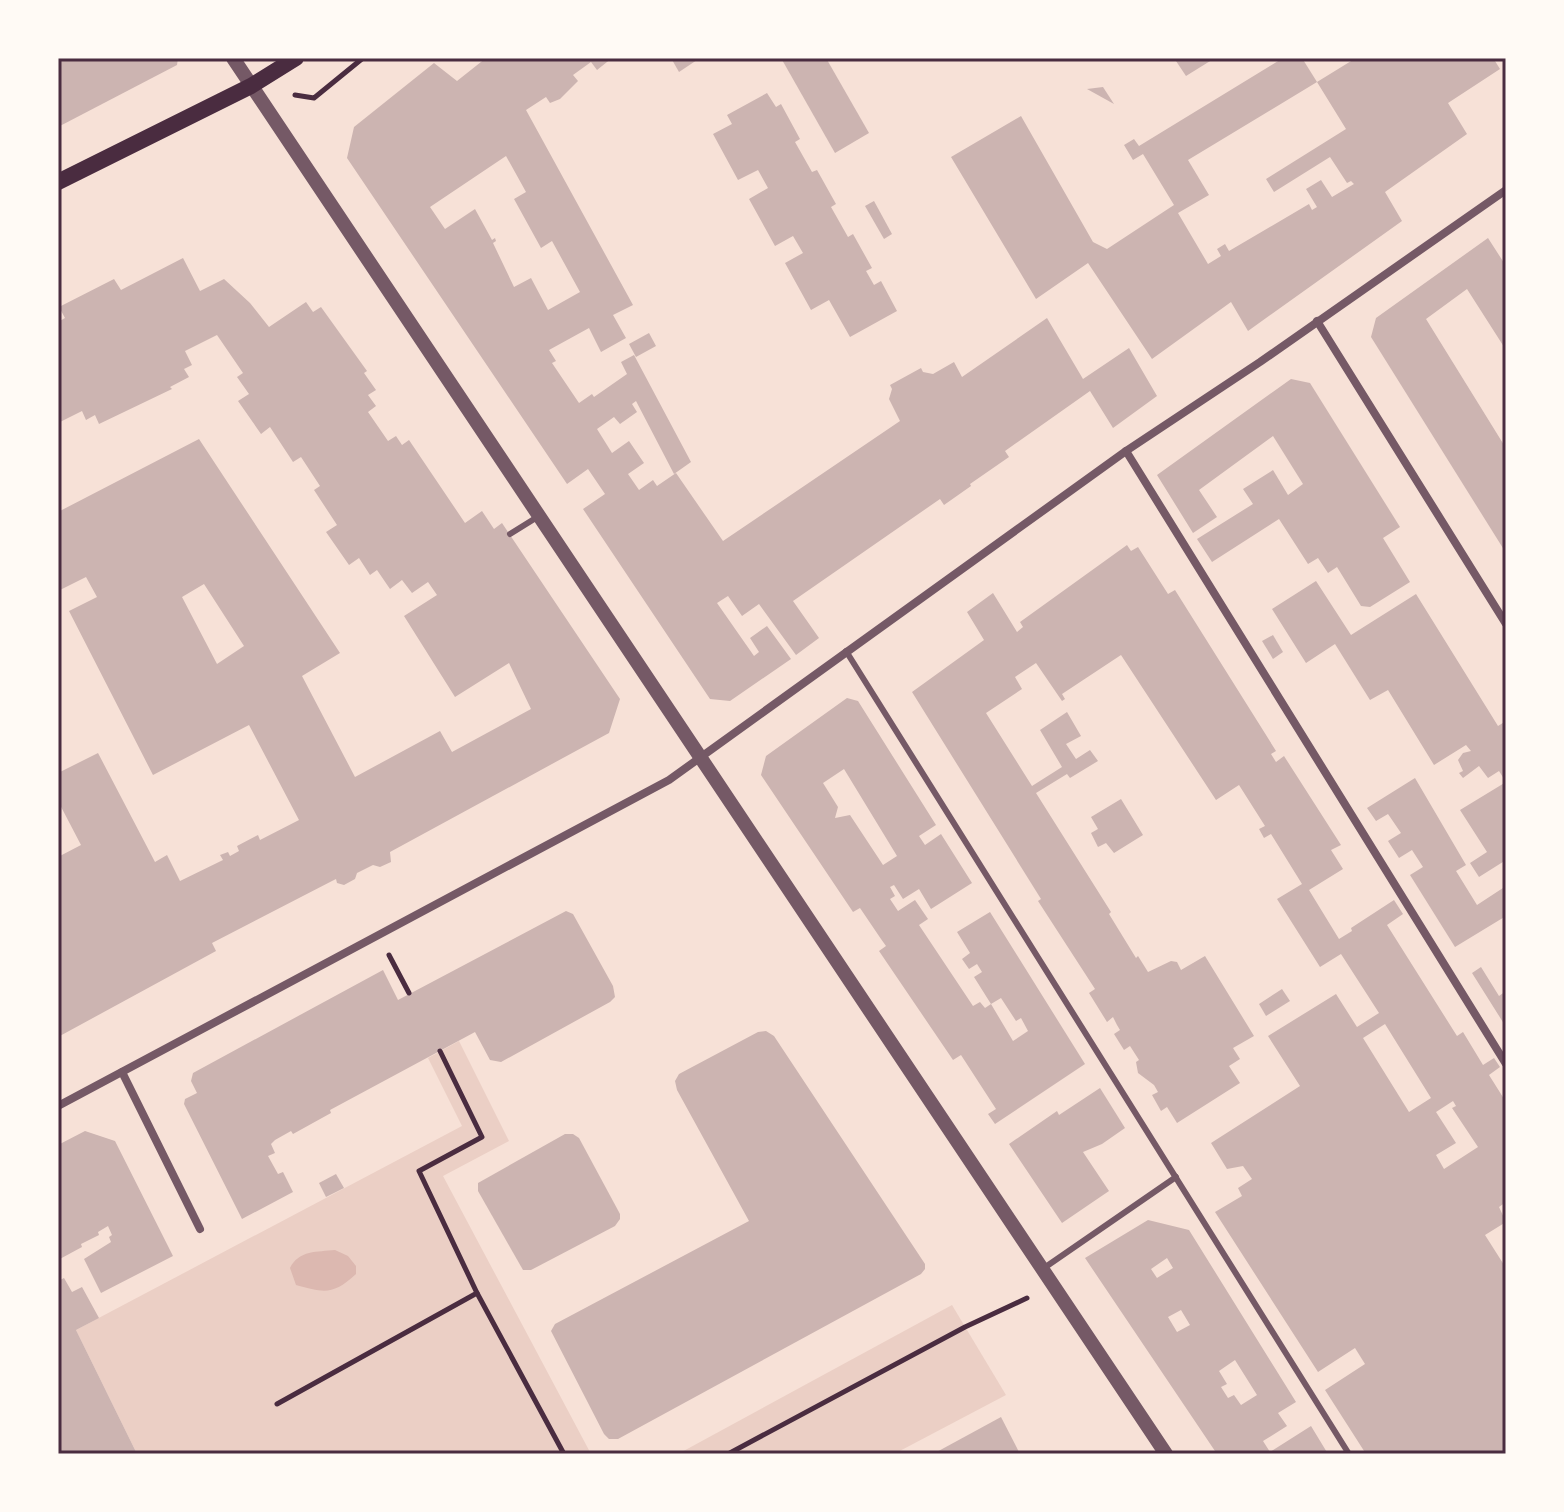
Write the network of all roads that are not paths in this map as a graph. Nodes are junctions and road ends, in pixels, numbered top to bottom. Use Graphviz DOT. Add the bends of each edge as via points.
graph roads {
  1 [pos="233,58"];
  2 [pos="296,58"];
  3 [pos="251,86"];
  4 [pos="58,182"];
  5 [pos="1506,190"];
  6 [pos="1317,321"];
  7 [pos="1126,451"];
  8 [pos="539,516"];
  9 [pos="510,534"];
  10 [pos="1506,624"];
  11 [pos="846,651"];
  12 [pos="701,758"];
  13 [pos="1506,1064"];
  14 [pos="122,1072"];
  15 [pos="58,1106"];
  16 [pos="1176,1177"];
  17 [pos="200,1229"];
  18 [pos="1042,1269"];
  19 [pos="1166,1454"];
  20 [pos="1349,1454"];
  1 -- 3 [label="street"];
  2 -- 3 [label="main road"];
  3 -- 4 [label="main road"];
  3 -- 8 [label="street"];
  5 -- 6 [label="street"];
  6 -- 7 [label="street"];
  6 -- 10 [label="street"];
  7 -- 11 [label="street"];
  7 -- 13 [label="street"];
  8 -- 9 [label="lane"];
  8 -- 12 [label="street"];
  11 -- 12 [label="street"];
  11 -- 16 [label="lane"];
  12 -- 14 [label="street" via="669,780"];
  12 -- 18 [label="street"];
  14 -- 15 [label="street"];
  14 -- 17 [label="street"];
  16 -- 18 [label="lane"];
  16 -- 20 [label="lane"];
  18 -- 19 [label="street"];
}
